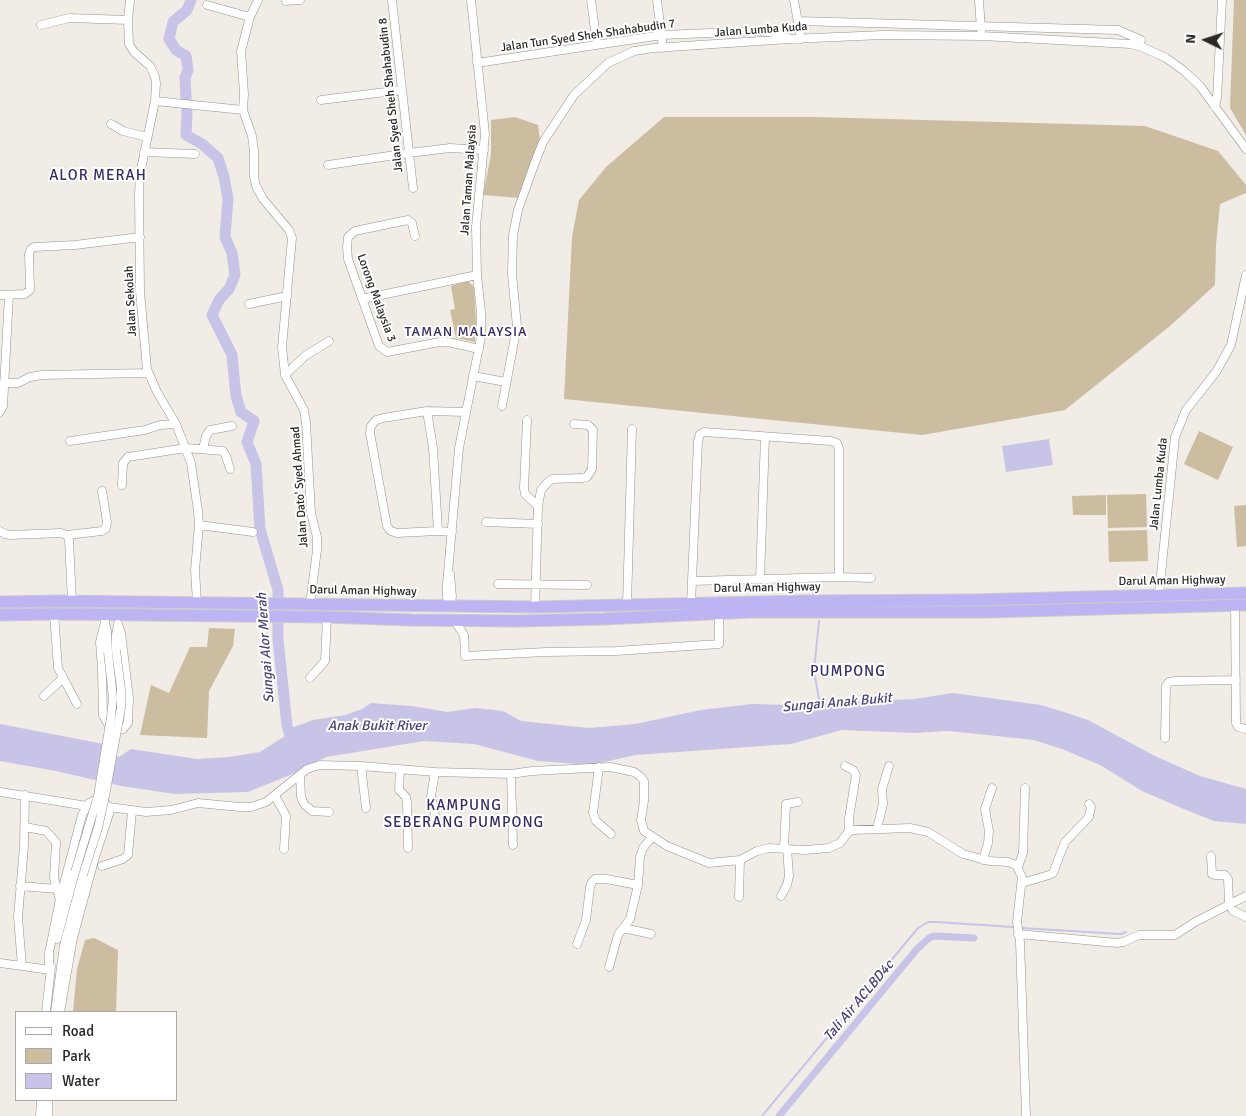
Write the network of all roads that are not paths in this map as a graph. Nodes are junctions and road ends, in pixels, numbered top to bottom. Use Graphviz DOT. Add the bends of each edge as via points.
graph roads {
  1 [pos="130,0"];
  2 [pos="258,0"];
  3 [pos="300,0"];
  4 [pos="392,0"];
  5 [pos="470,0"];
  6 [pos="591,0"];
  7 [pos="657,0"];
  8 [pos="794,0"];
  9 [pos="979,0"];
  10 [pos="1222,0"];
  11 [pos="286,2"];
  12 [pos="207,4"];
  13 [pos="250,17"];
  14 [pos="128,20"];
  15 [pos="798,21"];
  16 [pos="41,25"];
  17 [pos="981,26"];
  18 [pos="1097,30"];
  19 [pos="662,35"];
  20 [pos="982,36"];
  21 [pos="790,39"];
  22 [pos="801,39"];
  23 [pos="1141,40"];
  24 [pos="1096,42"];
  25 [pos="597,45"];
  26 [pos="663,48"];
  27 [pos="477,63"];
  28 [pos="402,90"];
  29 [pos="321,100"];
  30 [pos="155,101"];
  31 [pos="1215,107"];
  32 [pos="243,110"];
  33 [pos="111,124"];
  34 [pos="147,136"];
  35 [pos="1246,149"];
  36 [pos="484,150"];
  37 [pos="144,152"];
  38 [pos="409,153"];
  39 [pos="195,154"];
  40 [pos="328,165"];
  41 [pos="413,188"];
  42 [pos="415,236"];
  43 [pos="140,237"];
  44 [pos="1246,274"];
  45 [pos="477,275"];
  46 [pos="0,295"];
  47 [pos="9,295"];
  48 [pos="287,296"];
  49 [pos="362,299"];
  50 [pos="249,304"];
  51 [pos="329,341"];
  52 [pos="479,349"];
  53 [pos="148,373"];
  54 [pos="285,375"];
  55 [pos="473,376"];
  56 [pos="506,382"];
  57 [pos="4,383"];
  58 [pos="502,406"];
  59 [pos="427,411"];
  60 [pos="0,412"];
  61 [pos="465,412"];
  62 [pos="527,420"];
  63 [pos="176,424"];
  64 [pos="574,424"];
  65 [pos="232,426"];
  66 [pos="632,429"];
  67 [pos="765,437"];
  68 [pos="70,441"];
  69 [pos="186,448"];
  70 [pos="203,449"];
  71 [pos="230,469"];
  72 [pos="122,485"];
  73 [pos="102,491"];
  74 [pos="538,506"];
  75 [pos="486,522"];
  76 [pos="538,524"];
  77 [pos="199,525"];
  78 [pos="438,530"];
  79 [pos="0,531"];
  80 [pos="253,532"];
  81 [pos="452,532"];
  82 [pos="67,535"];
  83 [pos="839,577"];
  84 [pos="871,578"];
  85 [pos="760,579"];
  86 [pos="692,581"];
  87 [pos="498,584"];
  88 [pos="536,584"];
  89 [pos="587,584"];
  90 [pos="1246,593"];
  91 [pos="1160,594"];
  92 [pos="72,601"];
  93 [pos="968,601"];
  94 [pos="0,602"];
  95 [pos="197,603"];
  96 [pos="310,604"];
  97 [pos="691,604"];
  98 [pos="449,605"];
  99 [pos="1240,605"];
  100 [pos="627,606"];
  101 [pos="535,607"];
  102 [pos="948,612"];
  103 [pos="986,612"];
  104 [pos="54,614"];
  105 [pos="719,614"];
  106 [pos="0,615"];
  107 [pos="327,617"];
  108 [pos="104,619"];
  109 [pos="122,620"];
  110 [pos="412,620"];
  111 [pos="454,620"];
  112 [pos="489,621"];
  113 [pos="112,651"];
  114 [pos="63,678"];
  115 [pos="310,678"];
  116 [pos="1236,680"];
  117 [pos="44,696"];
  118 [pos="77,704"];
  119 [pos="1242,728"];
  120 [pos="1165,738"];
  121 [pos="361,766"];
  122 [pos="845,766"];
  123 [pos="889,766"];
  124 [pos="599,767"];
  125 [pos="400,769"];
  126 [pos="434,772"];
  127 [pos="511,774"];
  128 [pos="300,775"];
  129 [pos="992,788"];
  130 [pos="1025,788"];
  131 [pos="0,792"];
  132 [pos="25,795"];
  133 [pos="275,796"];
  134 [pos="798,802"];
  135 [pos="1089,804"];
  136 [pos="87,806"];
  137 [pos="109,807"];
  138 [pos="366,808"];
  139 [pos="132,811"];
  140 [pos="329,812"];
  141 [pos="436,820"];
  142 [pos="25,827"];
  143 [pos="877,829"];
  144 [pos="848,831"];
  145 [pos="611,834"];
  146 [pos="652,837"];
  147 [pos="513,845"];
  148 [pos="408,848"];
  149 [pos="785,848"];
  150 [pos="284,849"];
  151 [pos="1211,856"];
  152 [pos="740,860"];
  153 [pos="984,860"];
  154 [pos="102,866"];
  155 [pos="1018,867"];
  156 [pos="79,873"];
  157 [pos="1022,883"];
  158 [pos="638,885"];
  159 [pos="20,886"];
  160 [pos="57,889"];
  161 [pos="781,896"];
  162 [pos="1246,896"];
  163 [pos="739,897"];
  164 [pos="60,899"];
  165 [pos="1229,904"];
  166 [pos="1246,917"];
  167 [pos="623,928"];
  168 [pos="651,934"];
  169 [pos="1018,934"];
  170 [pos="578,944"];
  171 [pos="0,963"];
  172 [pos="22,966"];
  173 [pos="610,967"];
  174 [pos="50,970"];
  175 [pos="46,1011"];
  176 [pos="55,1011"];
  177 [pos="60,1011"];
  178 [pos="41,1101"];
  179 [pos="48,1101"];
  180 [pos="40,1116"];
  181 [pos="48,1116"];
  182 [pos="1026,1116"];
  1 -- 14 [label="street, Jalan Sekolah"];
  2 -- 13 [label="street, Jalan Dato' Syed Ahmad"];
  3 -- 11 [label="street"];
  4 -- 28 [label="street, Jalan Syed Sheh Shahabudin 8"];
  5 -- 27 [label="street, Jalan Taman Malaysia"];
  6 -- 25 [label="street"];
  7 -- 19 [label="street"];
  8 -- 15 [label="street"];
  9 -- 17 [label="street"];
  10 -- 31 [label="street"];
  12 -- 13 [label="street"];
  13 -- 32 [label="street, Jalan Dato' Syed Ahmad" via="241,51"];
  14 -- 16 [label="street" via="69,18"];
  14 -- 30 [label="street, Jalan Sekolah" via="130,48 150,66 156,77"];
  15 -- 17 [label="street"];
  15 -- 22 [label="street"];
  17 -- 18 [label="street"];
  17 -- 20 [label="street"];
  18 -- 23 [label="street" via="1118,30"];
  18 -- 24 [label="street"];
  19 -- 21 [label="street, Jalan Tun Syed Sheh Shahabudin 7" via="758,30"];
  19 -- 25 [label="street, Jalan Tun Syed Sheh Shahabudin 7"];
  19 -- 26 [label="street"];
  20 -- 22 [label="street, Jalan Lumba Kuda" via="883,35"];
  20 -- 24 [label="street, Jalan Lumba Kuda"];
  21 -- 22 [label="street, Jalan Lumba Kuda"];
  21 -- 26 [label="street, Jalan Lumba Kuda"];
  24 -- 31 [label="street, Jalan Lumba Kuda" via="1130,44 1166,58 1200,86"];
  25 -- 27 [label="street, Jalan Tun Syed Sheh Shahabudin 7"];
  26 -- 56 [label="street, Jalan Lumba Kuda" via="634,51 608,63 574,95 543,142 515,222 512,274 517,326"];
  27 -- 36 [label="street, Jalan Taman Malaysia"];
  28 -- 29 [label="street"];
  28 -- 38 [label="street, Jalan Syed Sheh Shahabudin 8"];
  30 -- 32 [label="street"];
  30 -- 34 [label="street, Jalan Sekolah"];
  31 -- 35 [label="street, Jalan Lumba Kuda"];
  32 -- 48 [label="street, Jalan Dato' Syed Ahmad" via="252,136 256,186 292,238"];
  33 -- 34 [label="street" via="123,131"];
  34 -- 37 [label="street, Jalan Sekolah"];
  36 -- 38 [label="street" via="460,148"];
  36 -- 45 [label="street, Jalan Taman Malaysia" via="476,227"];
  37 -- 39 [label="street"];
  37 -- 43 [label="street, Jalan Sekolah" via="139,194"];
  38 -- 40 [label="street"];
  38 -- 41 [label="street, Jalan Syed Sheh Shahabudin 8"];
  42 -- 49 [label="street, Lorong Malaysia 3" via="408,220 351,233 347,252"];
  43 -- 47 [label="street" via="31,248 30,290 25,294"];
  43 -- 53 [label="street, Jalan Sekolah" via="140,292"];
  44 -- 91 [label="street, Jalan Lumba Kuda" via="1232,345 1216,372 1186,410 1175,437"];
  45 -- 49 [label="street"];
  45 -- 52 [label="street, Jalan Taman Malaysia" via="482,324"];
  46 -- 47 [label="street"];
  47 -- 57 [label="street"];
  48 -- 50 [label="street"];
  48 -- 54 [label="street, Jalan Dato' Syed Ahmad" via="282,347"];
  49 -- 52 [label="street, Lorong Malaysia 3" via="379,346 384,351 440,342"];
  51 -- 54 [label="street" via="305,356"];
  52 -- 55 [label="street, Jalan Taman Malaysia"];
  53 -- 57 [label="street" via="42,375 18,384"];
  53 -- 63 [label="street, Jalan Sekolah"];
  54 -- 96 [label="street, Jalan Dato' Syed Ahmad" via="304,410 306,423 311,513 317,537"];
  55 -- 56 [label="street"];
  55 -- 61 [label="street, Jalan Taman Malaysia"];
  56 -- 58 [label="street, Jalan Lumba Kuda"];
  57 -- 60 [label="street"];
  59 -- 61 [label="street"];
  59 -- 78 [label="street" via="433,448"];
  59 -- 78 [label="street" via="376,420 370,433 386,526 397,533"];
  61 -- 81 [label="street, Jalan Taman Malaysia"];
  62 -- 74 [label="street" via="524,488 525,494"];
  63 -- 68 [label="street"];
  63 -- 69 [label="street, Jalan Sekolah"];
  64 -- 74 [label="street" via="593,430 590,473 583,478 552,479 541,490"];
  65 -- 70 [label="street" via="210,430"];
  66 -- 100 [label="street"];
  67 -- 83 [label="street" via="834,441 838,445"];
  67 -- 85 [label="street"];
  67 -- 86 [label="street" via="704,432 698,436"];
  69 -- 70 [label="street"];
  69 -- 72 [label="street" via="128,457 123,463"];
  69 -- 77 [label="street, Jalan Sekolah"];
  70 -- 71 [label="street" via="223,451"];
  73 -- 82 [label="street" via="106,528 102,532"];
  74 -- 76 [label="street"];
  75 -- 76 [label="street"];
  76 -- 88 [label="street"];
  77 -- 80 [label="street"];
  77 -- 95 [label="street, Jalan Sekolah" via="195,570"];
  78 -- 81 [label="street"];
  79 -- 82 [label="street" via="10,535"];
  81 -- 98 [label="street, Jalan Taman Malaysia"];
  82 -- 92 [label="street"];
  83 -- 84 [label="street"];
  83 -- 85 [label="street"];
  85 -- 86 [label="street"];
  86 -- 97 [label="street"];
  87 -- 88 [label="street"];
  88 -- 89 [label="street"];
  88 -- 101 [label="street"];
  90 -- 91 [label="highway, Darul Aman Highway"];
  91 -- 93 [label="highway, Darul Aman Highway"];
  92 -- 94 [label="highway"];
  92 -- 95 [label="highway"];
  93 -- 97 [label="highway, Darul Aman Highway"];
  93 -- 102 [label="highway"];
  93 -- 103 [label="highway"];
  95 -- 96 [label="highway, Darul Aman Highway"];
  96 -- 98 [label="highway, Darul Aman Highway"];
  97 -- 100 [label="highway, Darul Aman Highway"];
  98 -- 101 [label="highway, Darul Aman Highway"];
  98 -- 110 [label="highway" via="442,612"];
  98 -- 112 [label="highway" via="454,613"];
  99 -- 103 [label="highway, Darul Aman Highway"];
  99 -- 116 [label="street"];
  100 -- 101 [label="highway, Darul Aman Highway"];
  102 -- 103 [label="highway, Darul Aman Highway"];
  102 -- 105 [label="highway, Darul Aman Highway"];
  104 -- 106 [label="highway"];
  104 -- 108 [label="highway"];
  104 -- 114 [label="street" via="57,661"];
  105 -- 111 [label="street" via="719,644 465,656 464,635"];
  105 -- 112 [label="highway, Darul Aman Highway"];
  107 -- 109 [label="highway, Darul Aman Highway"];
  107 -- 110 [label="highway, Darul Aman Highway"];
  107 -- 115 [label="street" via="325,661"];
  108 -- 109 [label="highway"];
  108 -- 109 [label="street" via="100,642 103,715 109,726 118,730 123,730 128,723 129,698"];
  108 -- 113 [label="street"];
  109 -- 113 [label="street"];
  110 -- 111 [label="highway, Darul Aman Highway"];
  111 -- 112 [label="highway, Darul Aman Highway"];
  113 -- 156 [label="street, bridge" via="111,717 98,796"];
  114 -- 117 [label="street"];
  114 -- 118 [label="street"];
  116 -- 119 [label="street" via="1236,723"];
  116 -- 120 [label="street" via="1169,682 1166,686"];
  121 -- 125 [label="street"];
  121 -- 128 [label="street" via="320,765"];
  121 -- 138 [label="street"];
  122 -- 144 [label="street" via="856,775"];
  123 -- 143 [label="street" via="882,789 884,804"];
  124 -- 127 [label="street"];
  124 -- 145 [label="street" via="593,813 596,821"];
  124 -- 146 [label="street" via="634,772 642,778 645,788 641,825"];
  125 -- 126 [label="street"];
  125 -- 148 [label="street" via="399,790 407,802"];
  126 -- 127 [label="street"];
  126 -- 141 [label="street" via="431,796"];
  127 -- 147 [label="street"];
  128 -- 133 [label="street"];
  128 -- 140 [label="street" via="304,804 312,810"];
  129 -- 153 [label="street" via="985,809 989,832"];
  130 -- 155 [label="street" via="1023,858"];
  131 -- 132 [label="street"];
  132 -- 136 [label="street"];
  132 -- 142 [label="street"];
  133 -- 139 [label="street" via="252,806 198,803 171,810"];
  133 -- 150 [label="street" via="286,816"];
  134 -- 149 [label="street" via="786,804"];
  135 -- 157 [label="street" via="1092,807 1090,817 1065,842 1053,873"];
  136 -- 137 [label="street" via="98,799"];
  136 -- 164 [label="street"];
  137 -- 139 [label="street"];
  137 -- 177 [label="street" via="76,929"];
  139 -- 154 [label="street" via="128,855"];
  142 -- 159 [label="street"];
  142 -- 160 [label="street" via="46,831 54,839 57,847 54,878"];
  143 -- 144 [label="street"];
  143 -- 153 [label="street" via="922,830 963,854"];
  144 -- 149 [label="street" via="834,847"];
  146 -- 152 [label="street" via="709,863"];
  146 -- 158 [label="street" via="640,857"];
  149 -- 152 [label="street" via="757,851"];
  149 -- 161 [label="street" via="789,876"];
  151 -- 165 [label="street" via="1212,874 1225,875 1228,879"];
  152 -- 163 [label="street"];
  153 -- 155 [label="street" via="1011,862"];
  155 -- 157 [label="street"];
  156 -- 174 [label="street" via="59,930"];
  156 -- 176 [label="street" via="64,945"];
  157 -- 169 [label="street" via="1016,922"];
  158 -- 167 [label="street" via="629,922"];
  158 -- 170 [label="street" via="595,879 590,887 586,920"];
  159 -- 160 [label="street"];
  159 -- 172 [label="street" via="18,926"];
  160 -- 164 [label="street"];
  162 -- 165 [label="street"];
  164 -- 174 [label="street" via="49,953"];
  165 -- 166 [label="street" via="1232,911"];
  165 -- 169 [label="street" via="1174,935 1138,935 1122,942"];
  167 -- 168 [label="street"];
  167 -- 173 [label="street" via="618,935"];
  169 -- 182 [label="street"];
  171 -- 172 [label="street"];
  172 -- 174 [label="street"];
  174 -- 175 [label="street"];
  178 -- 180 [label="street"];
  179 -- 181 [label="street"];
}
